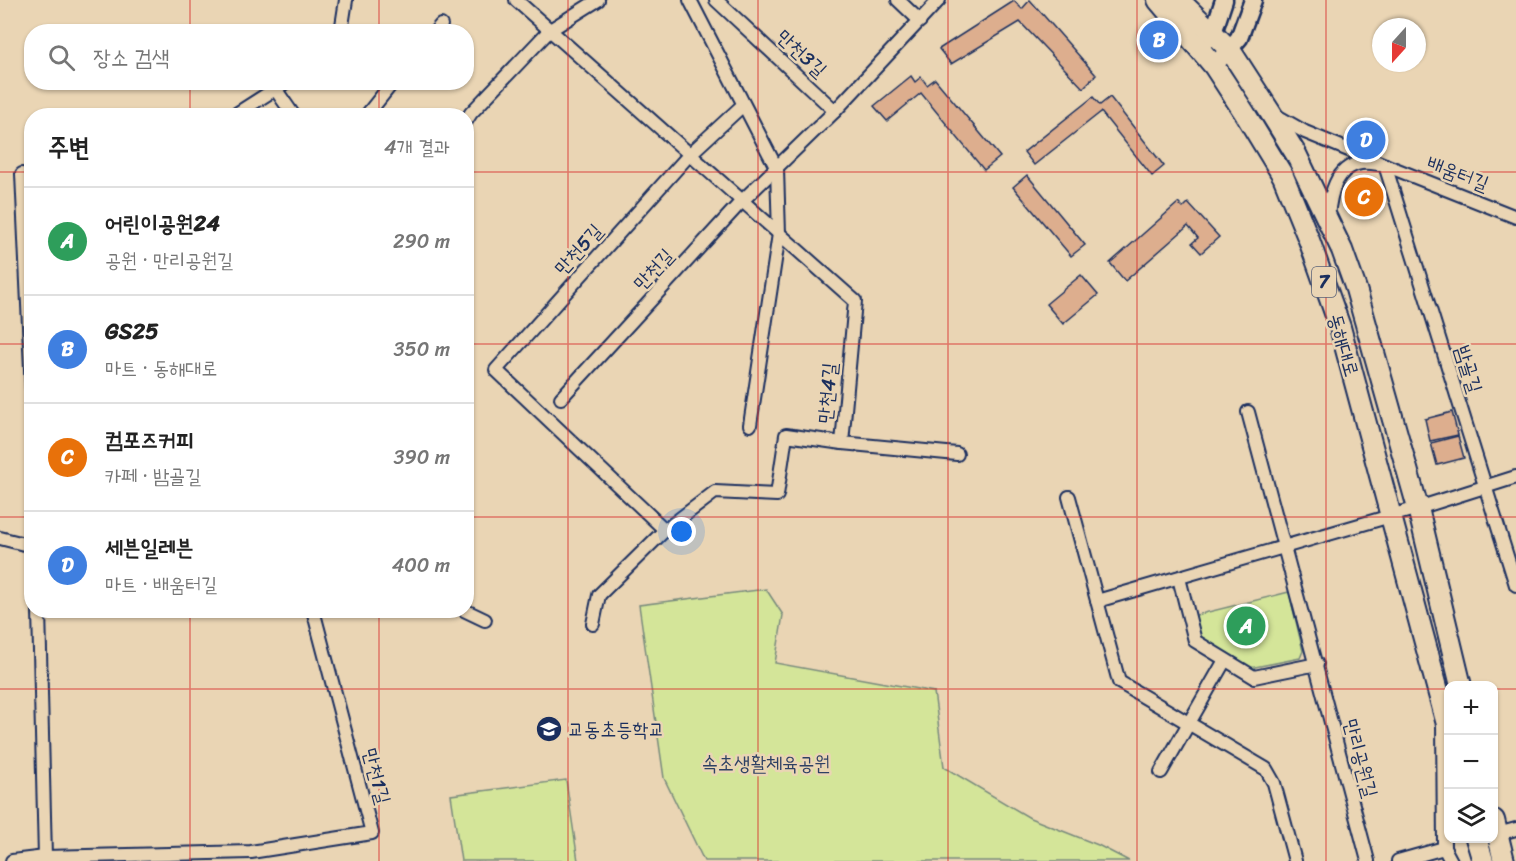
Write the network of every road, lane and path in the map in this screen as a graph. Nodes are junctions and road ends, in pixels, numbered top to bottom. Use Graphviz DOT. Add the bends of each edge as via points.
graph roads {
  1 [pos="346,0"];
  2 [pos="516,0"];
  3 [pos="598,0"];
  4 [pos="690,0"];
  5 [pos="716,0"];
  6 [pos="898,0"];
  7 [pos="939,0"];
  8 [pos="1158,0"];
  9 [pos="1179,0"];
  10 [pos="1224,0"];
  11 [pos="1253,0"];
  12 [pos="920,21"];
  13 [pos="342,24"];
  14 [pos="550,30"];
  15 [pos="1214,33"];
  16 [pos="1198,48"];
  17 [pos="1230,50"];
  18 [pos="1214,66"];
  19 [pos="275,90"];
  20 [pos="283,90"];
  21 [pos="387,90"];
  22 [pos="743,105"];
  23 [pos="246,108"];
  24 [pos="291,108"];
  25 [pos="372,108"];
  26 [pos="474,110"];
  27 [pos="835,111"];
  28 [pos="1270,112"];
  29 [pos="689,155"];
  30 [pos="1385,165"];
  31 [pos="777,169"];
  32 [pos="24,175"];
  33 [pos="742,201"];
  34 [pos="24,215"];
  35 [pos="1516,217"];
  36 [pos="1327,218"];
  37 [pos="779,234"];
  38 [pos="561,398"];
  39 [pos="1248,412"];
  40 [pos="750,425"];
  41 [pos="842,443"];
  42 [pos="957,454"];
  43 [pos="1516,477"];
  44 [pos="1486,488"];
  45 [pos="1069,497"];
  46 [pos="1418,508"];
  47 [pos="1392,516"];
  48 [pos="665,530"];
  49 [pos="0,538"];
  50 [pos="24,544"];
  51 [pos="1285,547"];
  52 [pos="1179,578"];
  53 [pos="1516,585"];
  54 [pos="1097,601"];
  55 [pos="474,615"];
  56 [pos="39,618"];
  57 [pos="315,618"];
  58 [pos="486,620"];
  59 [pos="592,624"];
  60 [pos="1225,660"];
  61 [pos="1317,664"];
  62 [pos="1460,681"];
  63 [pos="1443,705"];
  64 [pos="1444,709"];
  65 [pos="1189,723"];
  66 [pos="1161,772"];
  67 [pos="1516,829"];
  68 [pos="1498,830"];
  69 [pos="1498,840"];
  70 [pos="1478,843"];
  71 [pos="1444,848"];
  72 [pos="45,856"];
  73 [pos="252,857"];
  74 [pos="98,858"];
  75 [pos="12,861"];
  76 [pos="1295,861"];
  77 [pos="1368,861"];
  78 [pos="1398,861"];
  79 [pos="1451,861"];
  80 [pos="1483,861"];
  81 [pos="1504,861"];
  1 -- 13 [label="street"];
  2 -- 14 [label="street"];
  3 -- 14 [label="street"];
  4 -- 22 [label="street"];
  5 -- 27 [label="street, 만천3길"];
  6 -- 12 [label="street"];
  7 -- 12 [label="street, 만천길"];
  8 -- 16 [label="main road, 동해대로 / 7"];
  9 -- 15 [label="main road, 동해대로 / 7"];
  10 -- 15 [label="street"];
  11 -- 17 [label="street" via="1239,38"];
  12 -- 27 [label="street, 만천길"];
  14 -- 26 [label="street"];
  14 -- 29 [label="street"];
  15 -- 16 [label="street"];
  15 -- 17 [label="main road, 동해대로 / 7"];
  16 -- 18 [label="main road, 동해대로 / 7"];
  17 -- 18 [label="street"];
  17 -- 28 [label="main road, 동해대로 / 7"];
  18 -- 47 [label="main road, 동해대로 / 7" via="1283,176 1310,240 1340,327"];
  19 -- 23 [label="street"];
  20 -- 24 [label="street"];
  21 -- 25 [label="street"];
  22 -- 29 [label="street, 만천5길"];
  22 -- 31 [label="street"];
  27 -- 31 [label="street, 만천길"];
  28 -- 30 [label="street, 배움터길" via="1305,132"];
  28 -- 36 [label="main road, 동해대로 / 7" via="1296,154"];
  29 -- 33 [label="street"];
  29 -- 48 [label="street, 만천5길" via="496,370"];
  30 -- 35 [label="street, 배움터길"];
  30 -- 36 [label="street, 배움터길" via="1359,163 1336,180"];
  30 -- 44 [label="street, 밤골길"];
  31 -- 33 [label="street, 만천길"];
  31 -- 37 [label="street"];
  32 -- 34 [label="street"];
  33 -- 37 [label="street"];
  33 -- 38 [label="street, 만천길"];
  36 -- 46 [label="main road, 동해대로 / 7" via="1356,289"];
  37 -- 40 [label="street"];
  37 -- 41 [label="street, 만천4길" via="855,301"];
  39 -- 51 [label="street, 만리공원길"];
  41 -- 42 [label="street"];
  41 -- 48 [label="street, 만천4길" via="786,435 777,495 715,492"];
  43 -- 44 [label="street"];
  44 -- 46 [label="street"];
  44 -- 53 [label="street, 밤골길"];
  45 -- 54 [label="street"];
  46 -- 47 [label="street"];
  46 -- 62 [label="main road, 동해대로 / 7"];
  47 -- 51 [label="street"];
  47 -- 63 [label="main road, 동해대로 / 7"];
  48 -- 59 [label="street, 만천4길" via="599,596"];
  49 -- 50 [label="street"];
  51 -- 52 [label="street"];
  51 -- 61 [label="street, 만리공원길"];
  52 -- 54 [label="street"];
  52 -- 60 [label="street" via="1195,641"];
  54 -- 65 [label="street" via="1119,682"];
  55 -- 58 [label="street"];
  56 -- 72 [label="street"];
  57 -- 73 [label="street, 만천1길" via="372,833"];
  60 -- 61 [label="street" via="1254,676"];
  60 -- 65 [label="street"];
  61 -- 77 [label="street, 만리공원길"];
  63 -- 64 [label="main road, 동해대로 / 7"];
  63 -- 71 [label="street"];
  65 -- 66 [label="street"];
  65 -- 76 [label="street" via="1266,769 1274,783"];
  67 -- 68 [label="street"];
  69 -- 81 [label="main road"];
  70 -- 80 [label="main road"];
  71 -- 78 [label="street"];
  71 -- 79 [label="street"];
  72 -- 74 [label="street, 만천1길"];
  72 -- 75 [label="street, 만천1길"];
  73 -- 74 [label="street, 만천1길"];
}
